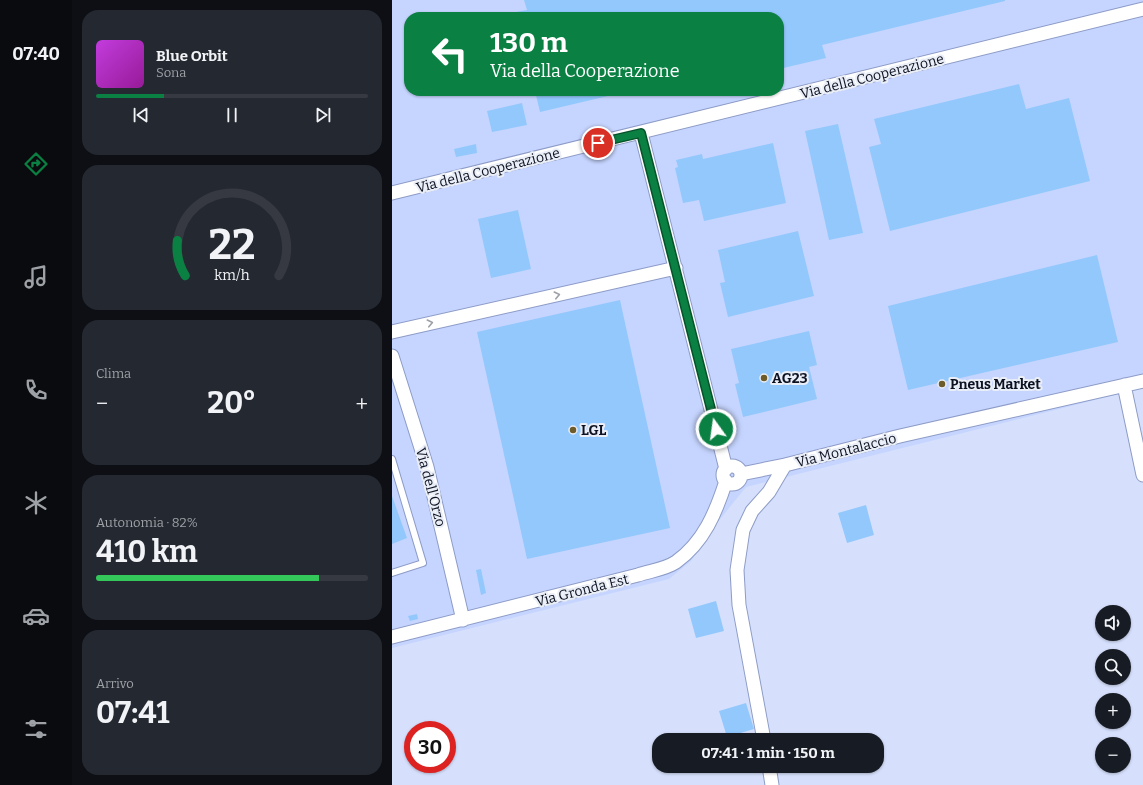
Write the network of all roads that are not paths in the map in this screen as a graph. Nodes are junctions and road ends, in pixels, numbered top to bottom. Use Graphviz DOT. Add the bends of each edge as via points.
graph roads {
  1 [pos="1143,9"];
  2 [pos="641,133"];
  3 [pos="392,193"];
  4 [pos="676,268"];
  5 [pos="392,332"];
  6 [pos="392,356"];
  7 [pos="1143,380"];
  8 [pos="1124,386"];
  9 [pos="392,459"];
  10 [pos="785,465"];
  11 [pos="726,475"];
  12 [pos="1143,476"];
  13 [pos="392,573"];
  14 [pos="463,620"];
  15 [pos="392,637"];
  16 [pos="763,733"];
  17 [pos="770,773"];
  18 [pos="772,785"];
  1 -- 2 [label="street, Via della Cooperazione"];
  2 -- 3 [label="street, Via della Cooperazione"];
  2 -- 4 [label="street"];
  5 -- 4 [label="street, one-way"];
  4 -- 11 [label="street"];
  6 -- 14 [label="street, Via dell'Orzo" via="427,467"];
  7 -- 8 [label="street, Via Montalaccio"];
  8 -- 10 [label="street, Via Montalaccio" via="900,436"];
  8 -- 12 [label="street"];
  9 -- 13 [label="lane" via="423,563"];
  10 -- 11 [label="street" via="741,474 736,467 731,467"];
  10 -- 16 [label="street, Via Montalaccio" via="769,492 752,510 743,530 737,563 738,605"];
  11 -- 14 [label="street, Via Gronda Est" via="718,509 704,535 676,562 638,576"];
  14 -- 15 [label="street, Via Gronda Est"];
  17 -- 18 [label="street"];
}
